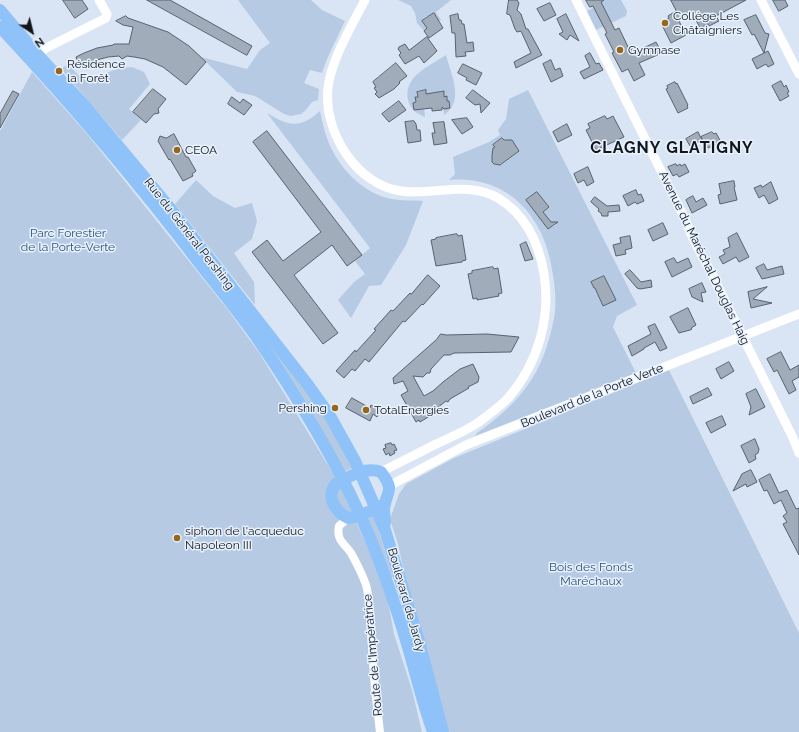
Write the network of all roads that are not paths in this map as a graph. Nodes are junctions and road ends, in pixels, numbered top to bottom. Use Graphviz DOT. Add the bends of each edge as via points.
graph roads {
  1 [pos="99,0"];
  2 [pos="365,0"];
  3 [pos="576,0"];
  4 [pos="761,0"];
  5 [pos="0,10"];
  6 [pos="0,27"];
  7 [pos="33,56"];
  8 [pos="799,74"];
  9 [pos="799,314"];
  10 [pos="742,336"];
  11 [pos="799,453"];
  12 [pos="360,472"];
  13 [pos="381,472"];
  14 [pos="343,480"];
  15 [pos="389,486"];
  16 [pos="381,506"];
  17 [pos="360,516"];
  18 [pos="348,518"];
  19 [pos="380,732"];
  20 [pos="433,732"];
  21 [pos="443,732"];
  1 -- 7 [label="street" via="107,14 106,18"];
  2 -- 13 [label="street" via="334,66 328,88 330,115 344,152 364,175 390,189 413,192 475,190 498,198 519,214 531,232 539,251 546,288 545,321 538,346 528,368 508,398 475,424"];
  3 -- 10 [label="street, Avenue du Maréchal Douglas Haig"];
  4 -- 8 [label="street"];
  5 -- 7 [label="main road, Rue du Général Pershing"];
  6 -- 7 [label="main road, Rue du Général Pershing"];
  7 -- 12 [label="main road, Rue du Général Pershing" via="86,107 170,208 308,385 330,416"];
  7 -- 14 [label="main road, Rue du Général Pershing" via="254,333 303,407"];
  9 -- 10 [label="street, Boulevard de la Porte Verte"];
  10 -- 11 [label="street, Avenue du Maréchal Douglas Haig"];
  10 -- 15 [label="street, Boulevard de la Porte Verte" via="466,446"];
  12 -- 13 [label="main road" via="370,469"];
  12 -- 14 [label="main road"];
  12 -- 16 [label="main road"];
  13 -- 15 [label="main road"];
  14 -- 17 [label="main road, Boulevard de Jardy"];
  14 -- 18 [label="main road" via="334,487 333,505"];
  15 -- 16 [label="main road" via="389,492"];
  16 -- 17 [label="main road"];
  16 -- 21 [label="main road, Boulevard de Jardy" via="384,510 385,530"];
  17 -- 18 [label="main road"];
  17 -- 20 [label="main road, Boulevard de Jardy" via="380,561"];
  18 -- 19 [label="street, Route de l'Impératrice" via="338,526 337,533 350,553 368,592"];
}
